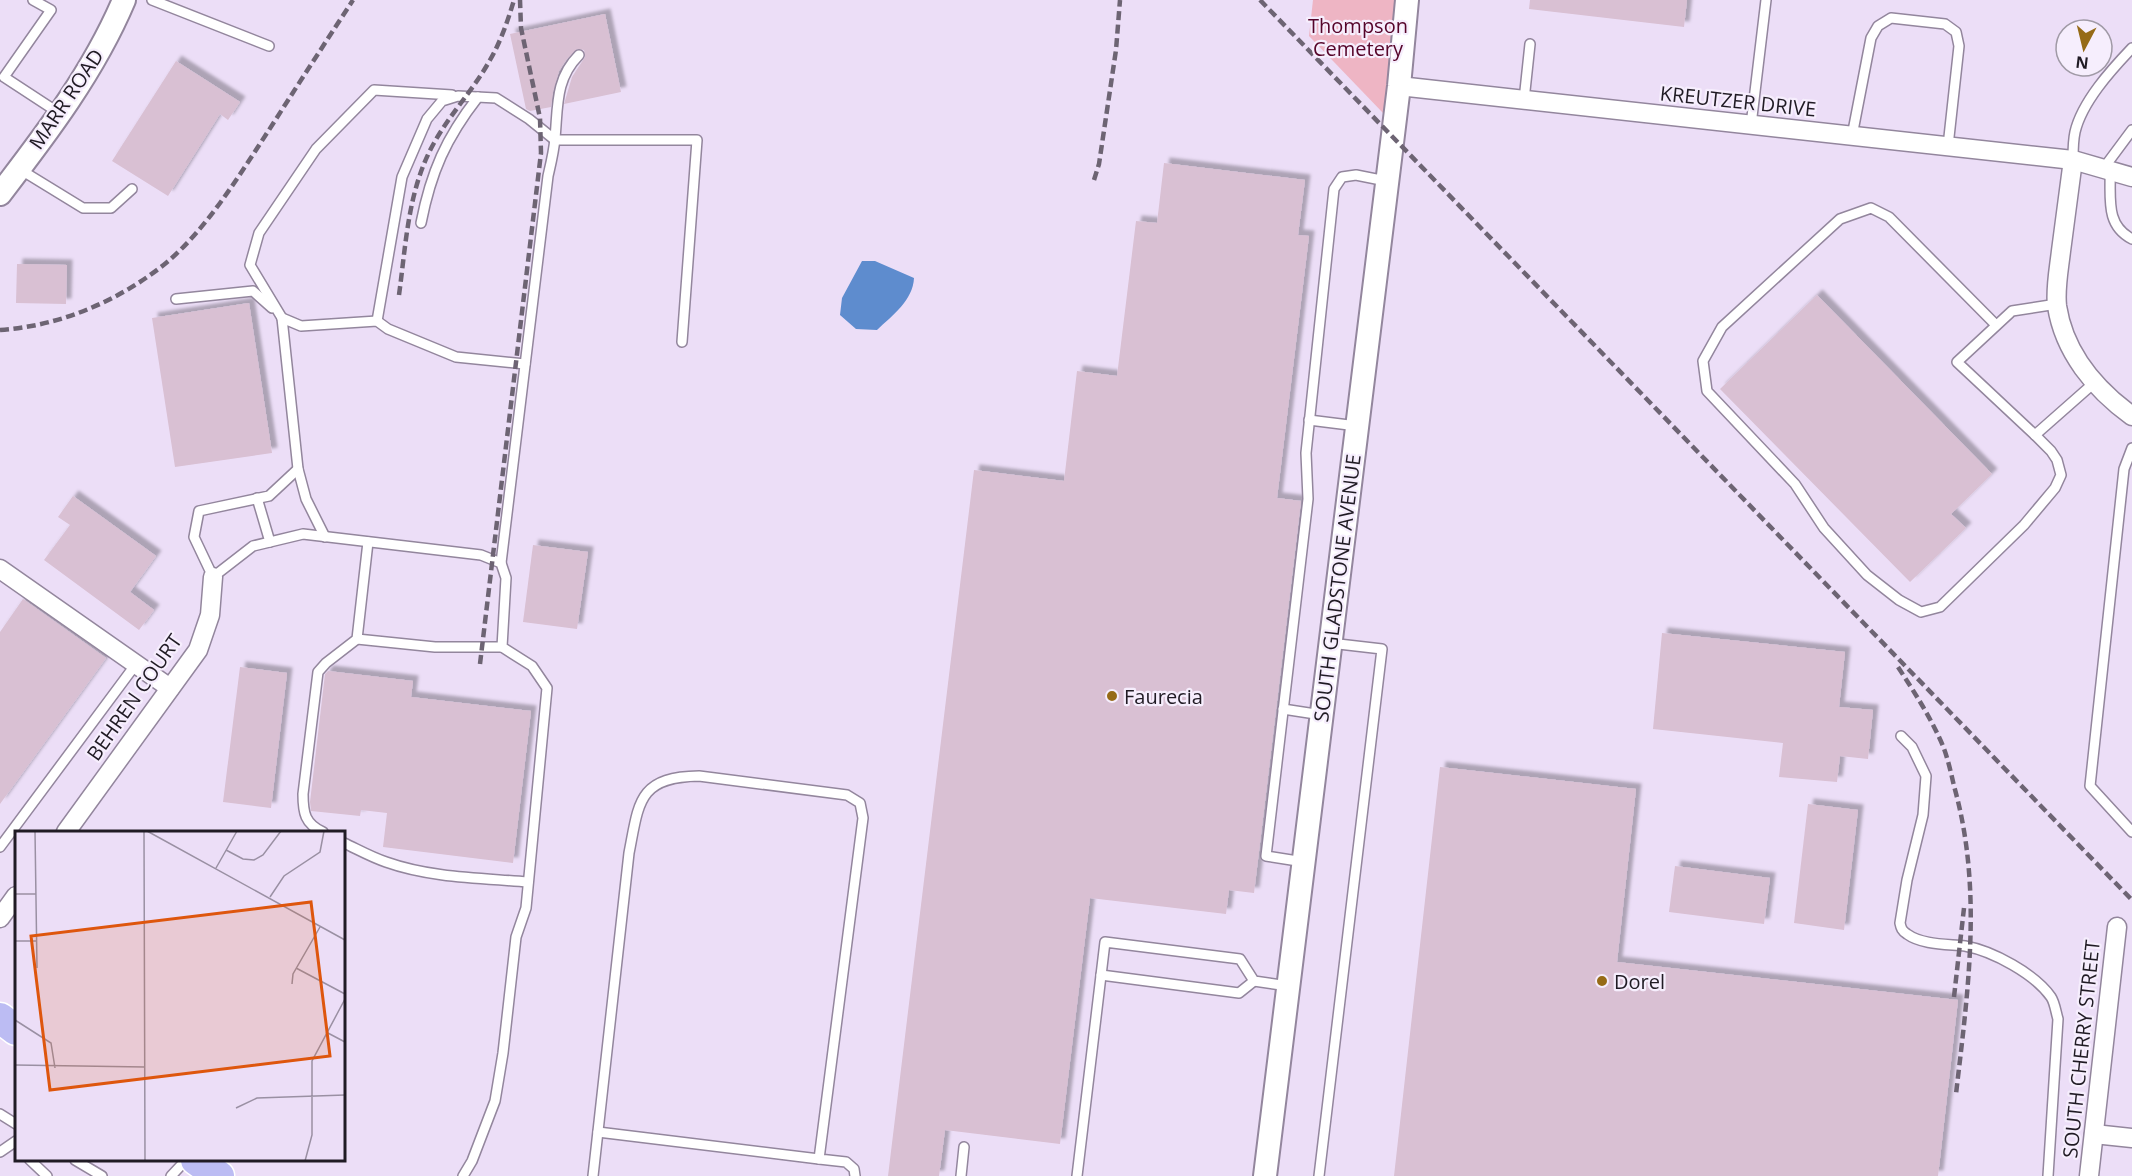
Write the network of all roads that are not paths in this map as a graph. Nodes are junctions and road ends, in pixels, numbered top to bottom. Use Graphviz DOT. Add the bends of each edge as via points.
graph roads {
  1 [pos="33,0"];
  2 [pos="124,0"];
  3 [pos="152,0"];
  4 [pos="1407,0"];
  5 [pos="1766,0"];
  6 [pos="1530,45"];
  7 [pos="269,46"];
  8 [pos="2132,48"];
  9 [pos="579,55"];
  10 [pos="1399,86"];
  11 [pos="458,96"];
  12 [pos="478,97"];
  13 [pos="1524,100"];
  14 [pos="58,113"];
  15 [pos="1751,125"];
  16 [pos="2132,130"];
  17 [pos="1852,136"];
  18 [pos="555,140"];
  19 [pos="1948,146"];
  20 [pos="2073,160"];
  21 [pos="2106,171"];
  22 [pos="2132,177"];
  23 [pos="6,182"];
  24 [pos="1386,182"];
  25 [pos="132,189"];
  26 [pos="421,222"];
  27 [pos="2132,239"];
  28 [pos="176,299"];
  29 [pos="2057,304"];
  30 [pos="282,318"];
  31 [pos="376,321"];
  32 [pos="1996,326"];
  33 [pos="682,342"];
  34 [pos="525,364"];
  35 [pos="2094,383"];
  36 [pos="2132,416"];
  37 [pos="1309,420"];
  38 [pos="1357,426"];
  39 [pos="2035,435"];
  40 [pos="2132,448"];
  41 [pos="298,469"];
  42 [pos="257,498"];
  43 [pos="325,537"];
  44 [pos="270,542"];
  45 [pos="368,542"];
  46 [pos="501,563"];
  47 [pos="0,569"];
  48 [pos="213,577"];
  49 [pos="357,639"];
  50 [pos="1330,643"];
  51 [pos="502,647"];
  52 [pos="135,664"];
  53 [pos="170,688"];
  54 [pos="1283,709"];
  55 [pos="1322,715"];
  56 [pos="1901,736"];
  57 [pos="67,831"];
  58 [pos="321,831"];
  59 [pos="2132,832"];
  60 [pos="345,845"];
  61 [pos="0,847"];
  62 [pos="1304,862"];
  63 [pos="528,882"];
  64 [pos="2117,927"];
  65 [pos="1101,975"];
  66 [pos="1254,981"];
  67 [pos="1288,986"];
  68 [pos="0,1018"];
  69 [pos="15,1029"];
  70 [pos="0,1114"];
  71 [pos="15,1123"];
  72 [pos="598,1132"];
  73 [pos="2094,1134"];
  74 [pos="2132,1138"];
  75 [pos="15,1144"];
  76 [pos="964,1147"];
  77 [pos="0,1152"];
  78 [pos="819,1159"];
  79 [pos="31,1161"];
  80 [pos="77,1161"];
  81 [pos="185,1161"];
  82 [pos="197,1161"];
  83 [pos="47,1176"];
  84 [pos="102,1176"];
  85 [pos="171,1176"];
  86 [pos="219,1176"];
  87 [pos="463,1176"];
  88 [pos="593,1176"];
  89 [pos="855,1176"];
  90 [pos="961,1176"];
  91 [pos="1077,1176"];
  92 [pos="1265,1176"];
  93 [pos="1319,1176"];
  94 [pos="2048,1176"];
  95 [pos="2089,1176"];
  1 -- 14 [label="lane" via="51,10 4,77"];
  2 -- 14 [label="street, MARR ROAD" via="84,78"];
  3 -- 7 [label="lane"];
  4 -- 10 [label="street, SOUTH GLADSTONE AVENUE"];
  5 -- 15 [label="lane"];
  6 -- 13 [label="lane"];
  8 -- 20 [label="lane" via="2088,103 2075,131"];
  9 -- 18 [label="lane" via="571,62 560,86"];
  10 -- 13 [label="street, KREUTZER DRIVE"];
  10 -- 24 [label="street, SOUTH GLADSTONE AVENUE"];
  11 -- 12 [label="lane"];
  11 -- 30 [label="lane" via="374,90 315,149 259,233 250,265"];
  11 -- 31 [label="lane" via="442,101 427,119 402,177"];
  12 -- 18 [label="lane" via="496,98"];
  12 -- 26 [label="lane" via="458,122 439,158"];
  13 -- 15 [label="street, KREUTZER DRIVE"];
  14 -- 23 [label="street, MARR ROAD"];
  15 -- 17 [label="street, KREUTZER DRIVE"];
  16 -- 21 [label="lane"];
  17 -- 19 [label="street, KREUTZER DRIVE"];
  17 -- 19 [label="lane" via="1871,38 1878,26 1891,18 1945,24 1956,32 1959,46"];
  18 -- 33 [label="lane" via="697,140"];
  18 -- 34 [label="lane"];
  19 -- 20 [label="street, KREUTZER DRIVE"];
  20 -- 21 [label="street, KREUTZER DRIVE"];
  20 -- 29 [label="street"];
  21 -- 22 [label="street, KREUTZER DRIVE"];
  21 -- 27 [label="lane" via="2112,218 2122,233"];
  23 -- 25 [label="lane" via="82,208 111,208"];
  24 -- 37 [label="lane" via="1342,177 1334,189"];
  24 -- 38 [label="street, SOUTH GLADSTONE AVENUE"];
  28 -- 30 [label="lane" via="253,291"];
  29 -- 32 [label="lane" via="2012,311"];
  29 -- 35 [label="street" via="2062,331"];
  30 -- 31 [label="lane" via="301,326"];
  30 -- 41 [label="lane"];
  31 -- 34 [label="lane" via="456,357"];
  32 -- 39 [label="lane" via="1957,362"];
  32 -- 39 [label="lane" via="1889,217 1870,208 1840,219 1722,327 1703,361 1704,376 1707,391 1795,483 1824,528 1860,567 1899,600 1921,612 1940,606 2024,525 2055,488 2061,475 2057,460"];
  34 -- 46 [label="lane"];
  35 -- 36 [label="street"];
  35 -- 39 [label="lane"];
  37 -- 38 [label="lane"];
  37 -- 54 [label="lane" via="1308,499"];
  38 -- 50 [label="street, SOUTH GLADSTONE AVENUE"];
  40 -- 59 [label="lane" via="2124,470 2090,786"];
  41 -- 42 [label="lane" via="269,496"];
  41 -- 43 [label="lane" via="306,499"];
  42 -- 44 [label="lane"];
  42 -- 48 [label="lane" via="199,511 194,537"];
  43 -- 44 [label="lane" via="303,534"];
  43 -- 45 [label="lane"];
  44 -- 48 [label="lane" via="253,546"];
  45 -- 46 [label="lane" via="481,555"];
  45 -- 49 [label="lane"];
  46 -- 51 [label="lane" via="506,578"];
  47 -- 52 [label="street"];
  48 -- 53 [label="street, BEHREN COURT" via="210,615 198,650"];
  49 -- 51 [label="lane" via="435,647"];
  49 -- 58 [label="lane" via="318,672 303,810 312,827"];
  50 -- 55 [label="street, SOUTH GLADSTONE AVENUE"];
  50 -- 93 [label="lane" via="1382,649"];
  51 -- 63 [label="lane" via="531,666 547,688"];
  52 -- 53 [label="street"];
  52 -- 61 [label="lane"];
  53 -- 57 [label="street, BEHREN COURT"];
  54 -- 55 [label="lane"];
  54 -- 62 [label="lane" via="1266,856"];
  55 -- 62 [label="street, SOUTH GLADSTONE AVENUE"];
  56 -- 94 [label="lane" via="1912,747 1926,776 1923,815 1907,880 1902,929 1920,940 1968,947 2008,961 2052,998 2058,1019"];
  60 -- 63 [label="lane" via="414,870"];
  62 -- 67 [label="street, SOUTH GLADSTONE AVENUE"];
  63 -- 87 [label="lane" via="526,908 516,937 495,1101"];
  64 -- 73 [label="street, SOUTH CHERRY STREET"];
  65 -- 66 [label="lane" via="1239,993"];
  65 -- 66 [label="lane" via="1105,942 1240,959"];
  65 -- 91 [label="lane"];
  66 -- 67 [label="lane"];
  67 -- 92 [label="street, SOUTH GLADSTONE AVENUE"];
  68 -- 69 [label="highway"];
  70 -- 71 [label="lane"];
  72 -- 78 [label="lane"];
  72 -- 78 [label="lane" via="629,853 638,808 657,782 678,776 710,777 847,795 860,803 862,830"];
  72 -- 88 [label="lane"];
  73 -- 74 [label="street"];
  73 -- 95 [label="street, SOUTH CHERRY STREET"];
  75 -- 77 [label="lane"];
  76 -- 90 [label="lane"];
  78 -- 89 [label="lane" via="846,1162"];
  79 -- 83 [label="lane"];
  80 -- 84 [label="lane"];
  81 -- 85 [label="lane"];
  82 -- 86 [label="highway"];
}
